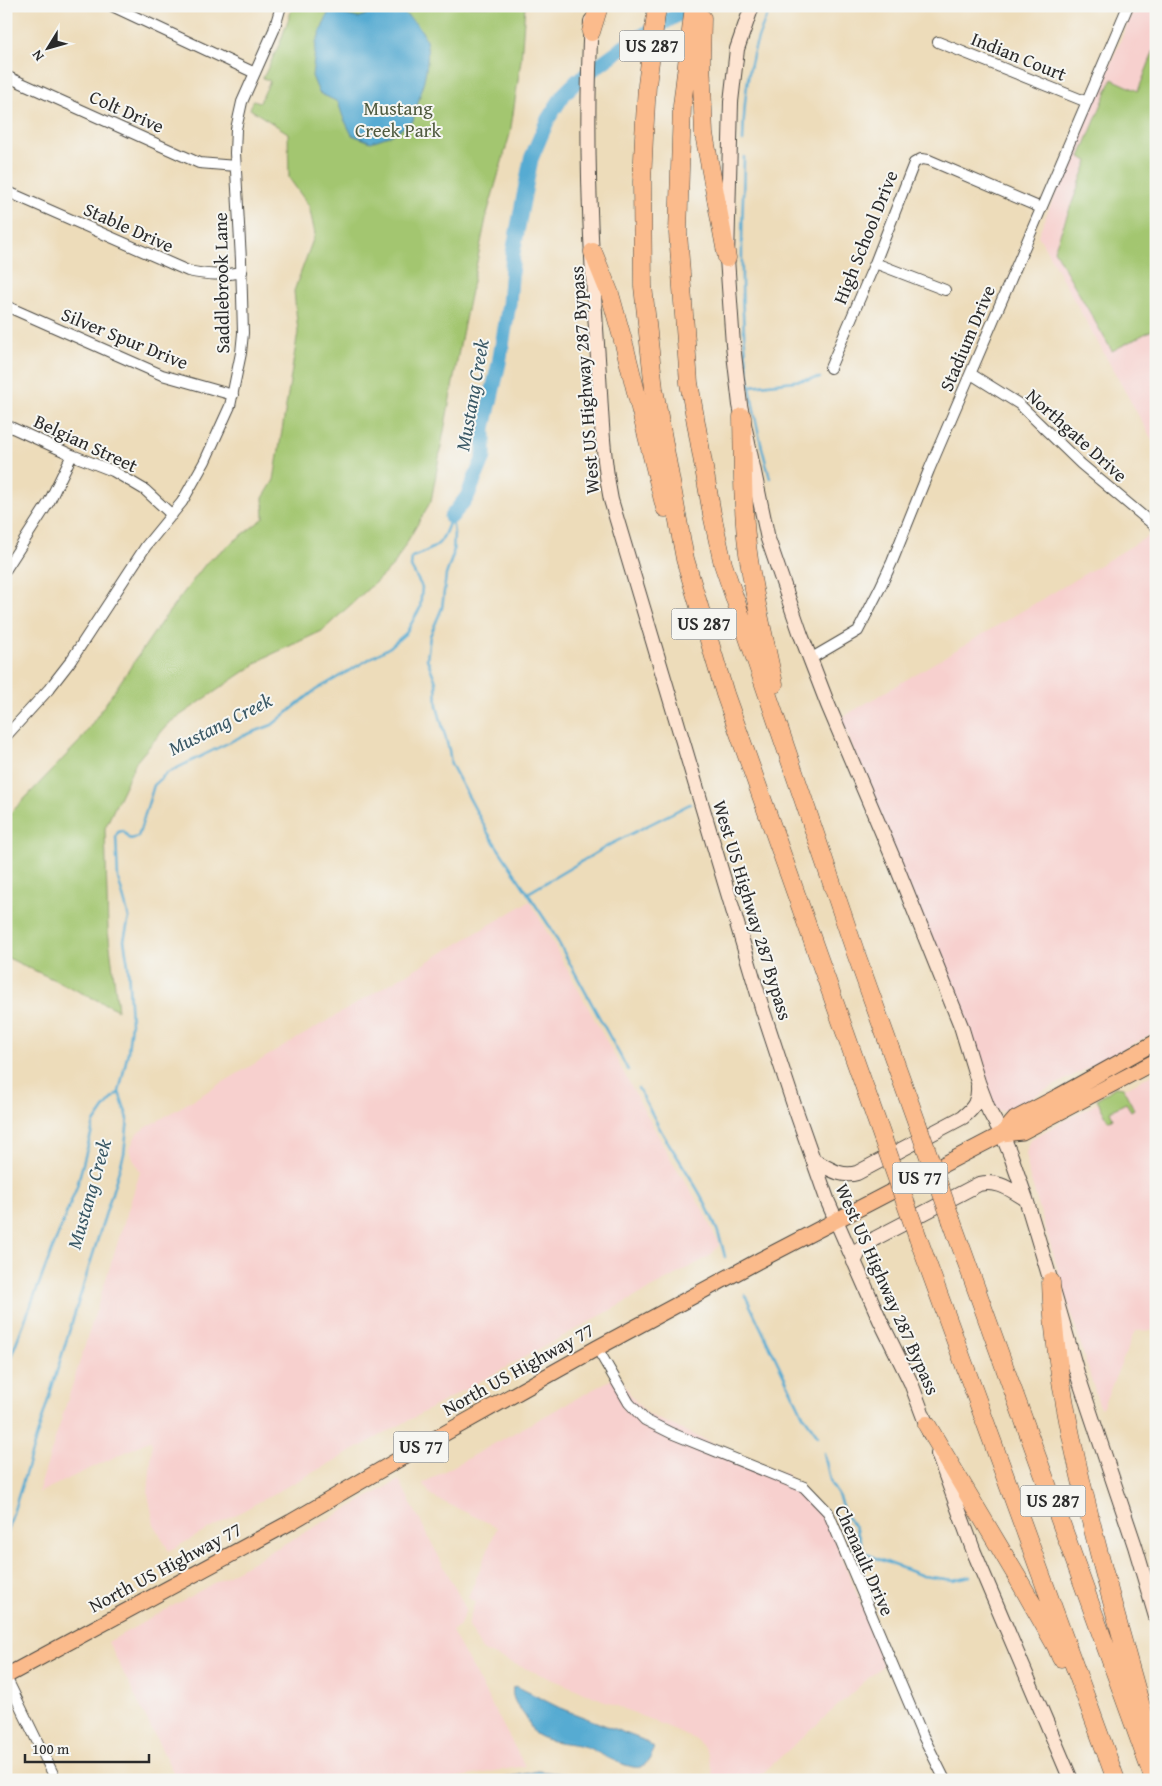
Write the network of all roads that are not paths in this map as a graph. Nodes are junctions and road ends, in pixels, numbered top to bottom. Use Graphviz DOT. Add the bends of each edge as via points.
graph roads {
  1 [pos="112,6"];
  2 [pos="282,6"];
  3 [pos="592,6"];
  4 [pos="599,6"];
  5 [pos="657,6"];
  6 [pos="694,6"];
  7 [pos="702,6"];
  8 [pos="752,6"];
  9 [pos="1128,6"];
  10 [pos="590,37"];
  11 [pos="938,42"];
  12 [pos="694,52"];
  13 [pos="255,72"];
  14 [pos="6,76"];
  15 [pos="1087,102"];
  16 [pos="236,166"];
  17 [pos="6,191"];
  18 [pos="1041,208"];
  19 [pos="593,252"];
  20 [pos="727,258"];
  21 [pos="875,264"];
  22 [pos="242,272"];
  23 [pos="945,290"];
  24 [pos="6,306"];
  25 [pos="830,368"];
  26 [pos="972,374"];
  27 [pos="233,395"];
  28 [pos="742,417"];
  29 [pos="6,425"];
  30 [pos="72,455"];
  31 [pos="172,515"];
  32 [pos="1156,527"];
  33 [pos="6,569"];
  34 [pos="691,578"];
  35 [pos="810,659"];
  36 [pos="6,736"];
  37 [pos="786,748"];
  38 [pos="1156,1042"];
  39 [pos="1156,1061"];
  40 [pos="978,1082"];
  41 [pos="1002,1134"];
  42 [pos="813,1160"];
  43 [pos="1026,1198"];
  44 [pos="837,1220"];
  45 [pos="854,1262"];
  46 [pos="1051,1282"];
  47 [pos="597,1348"];
  48 [pos="927,1425"];
  49 [pos="1156,1617"];
  50 [pos="6,1677"];
  51 [pos="1156,1755"];
  52 [pos="1114,1773"];
  53 [pos="56,1780"];
  54 [pos="945,1780"];
  55 [pos="1071,1780"];
  56 [pos="1154,1780"];
  1 -- 13 [label="street"];
  2 -- 13 [label="street, Saddlebrook Lane"];
  3 -- 10 [label="main road, West US Highway 287 Bypass"];
  4 -- 10 [label="highway"];
  5 -- 34 [label="highway, US 287" via="647,85 642,182 643,286 654,389"];
  6 -- 12 [label="highway, US 287"];
  7 -- 12 [label="highway"];
  8 -- 20 [label="main road" via="737,50 731,102"];
  9 -- 15 [label="street, Stadium Drive"];
  10 -- 19 [label="main road, West US Highway 287 Bypass" via="588,117"];
  11 -- 15 [label="street, Indian Court"];
  12 -- 20 [label="highway" via="704,134"];
  12 -- 37 [label="highway, US 287" via="682,106 678,233 689,382 723,564"];
  13 -- 16 [label="street, Saddlebrook Lane" via="238,113"];
  14 -- 16 [label="street, Colt Drive" via="199,162"];
  15 -- 18 [label="street, Stadium Drive"];
  16 -- 22 [label="street, Saddlebrook Lane"];
  17 -- 22 [label="street, Stable Drive" via="188,271 209,276"];
  18 -- 21 [label="street, High School Drive" via="945,166 921,159 912,166"];
  18 -- 26 [label="street, Stadium Drive"];
  19 -- 34 [label="highway" via="623,339 674,546 681,565"];
  19 -- 42 [label="main road, West US Highway 287 Bypass" via="605,466 611,500 762,1011"];
  20 -- 28 [label="main road" via="732,345"];
  21 -- 23 [label="street"];
  21 -- 25 [label="street, High School Drive"];
  22 -- 27 [label="street, Saddlebrook Lane" via="242,353"];
  24 -- 27 [label="street, Silver Spur Drive" via="162,375"];
  26 -- 32 [label="street, Northgate Drive" via="1019,404 1081,464"];
  26 -- 35 [label="street, Stadium Drive" via="892,562 858,631"];
  27 -- 31 [label="street, Saddlebrook Lane" via="205,461"];
  28 -- 35 [label="main road" via="768,539"];
  28 -- 37 [label="highway" via="746,537"];
  29 -- 30 [label="street, Belgian Street"];
  30 -- 31 [label="street, Belgian Street" via="145,490"];
  30 -- 33 [label="street" via="49,502"];
  31 -- 36 [label="street, Saddlebrook Lane" via="146,546 70,662"];
  34 -- 52 [label="highway, US 287, bridge" via="725,694 918,1238"];
  35 -- 40 [label="main road" via="961,1026"];
  37 -- 56 [label="highway, US 287, bridge" via="855,951"];
  38 -- 41 [label="main road, North US Highway 77 / US 77" via="1015,1119"];
  39 -- 41 [label="main road, North US Highway 77 / US 77" via="1022,1132"];
  40 -- 41 [label="main road"];
  40 -- 42 [label="main road" via="978,1100 970,1112 857,1173 837,1173"];
  41 -- 43 [label="main road"];
  41 -- 44 [label="main road, North US Highway 77 / US 77"];
  42 -- 44 [label="main road, West US Highway 287 Bypass"];
  43 -- 45 [label="main road" via="998,1183 979,1184 870,1241 861,1248"];
  43 -- 46 [label="main road"];
  44 -- 45 [label="main road, West US Highway 287 Bypass"];
  44 -- 47 [label="main road, North US Highway 77 / US 77"];
  45 -- 48 [label="main road, West US Highway 287 Bypass" via="911,1383"];
  46 -- 49 [label="main road"];
  46 -- 51 [label="highway" via="1052,1317 1065,1401 1088,1510"];
  47 -- 50 [label="main road, North US Highway 77 / US 77" via="291,1522"];
  47 -- 54 [label="street, Chenault Drive" via="629,1403 646,1420 804,1487 828,1512 922,1734"];
  48 -- 52 [label="highway" via="1056,1646 1094,1738"];
  48 -- 55 [label="main road, West US Highway 287 Bypass" via="974,1552"];
  50 -- 53 [label="street"];
}
